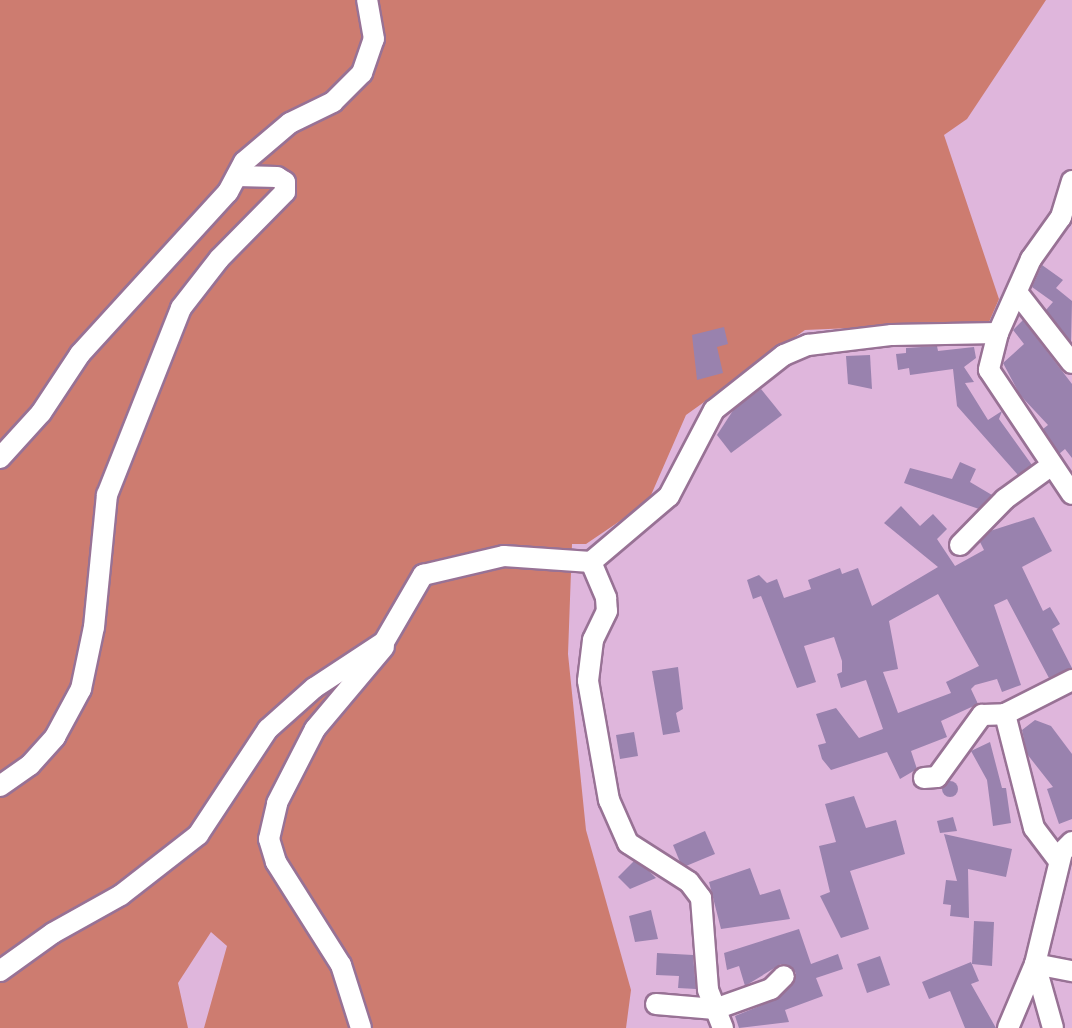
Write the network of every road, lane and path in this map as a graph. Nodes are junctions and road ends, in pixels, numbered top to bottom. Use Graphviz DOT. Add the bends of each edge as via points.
graph roads {
  1 [pos="368,0"];
  2 [pos="237,176"];
  3 [pos="1072,181"];
  4 [pos="1018,295"];
  5 [pos="998,333"];
  6 [pos="1072,363"];
  7 [pos="0,458"];
  8 [pos="1052,465"];
  9 [pos="1072,494"];
  10 [pos="960,545"];
  11 [pos="591,562"];
  12 [pos="384,642"];
  13 [pos="1072,680"];
  14 [pos="1005,714"];
  15 [pos="924,778"];
  16 [pos="0,786"];
  17 [pos="1072,842"];
  18 [pos="1059,861"];
  19 [pos="1035,964"];
  20 [pos="0,971"];
  21 [pos="1072,971"];
  22 [pos="783,976"];
  23 [pos="656,1004"];
  24 [pos="715,1009"];
  25 [pos="361,1028"];
  26 [pos="723,1028"];
  27 [pos="1008,1028"];
  28 [pos="1053,1028"];
  1 -- 2 [label="street" via="374,39 362,73 333,102 262,145"];
  2 -- 7 [label="street" via="80,354 41,412"];
  2 -- 16 [label="street" via="277,177 285,182 285,192 219,259 181,308 107,495 94,627 81,689 55,737 30,765"];
  3 -- 4 [label="street" via="1062,217 1031,259"];
  4 -- 5 [label="street"];
  4 -- 6 [label="street"];
  5 -- 8 [label="street" via="989,370"];
  5 -- 11 [label="street" via="892,335 808,345 784,355 714,410 669,496"];
  8 -- 9 [label="street"];
  8 -- 10 [label="street" via="1005,499"];
  11 -- 12 [label="street" via="504,556 438,567 413,585"];
  11 -- 24 [label="street" via="606,598 607,611 592,640 588,681 609,800 628,843 689,882 701,898 708,990"];
  12 -- 20 [label="street" via="314,688 268,729 198,835 168,861"];
  12 -- 25 [label="street" via="383,652 331,706 292,767 269,839 276,862 341,965"];
  13 -- 14 [label="street"];
  14 -- 15 [label="street" via="982,715 937,777"];
  14 -- 18 [label="street" via="1034,828"];
  17 -- 18 [label="street"];
  18 -- 19 [label="street"];
  19 -- 21 [label="street"];
  19 -- 27 [label="street"];
  19 -- 28 [label="street"];
  22 -- 24 [label="street" via="771,989"];
  23 -- 24 [label="street"];
  24 -- 26 [label="street"];
}
